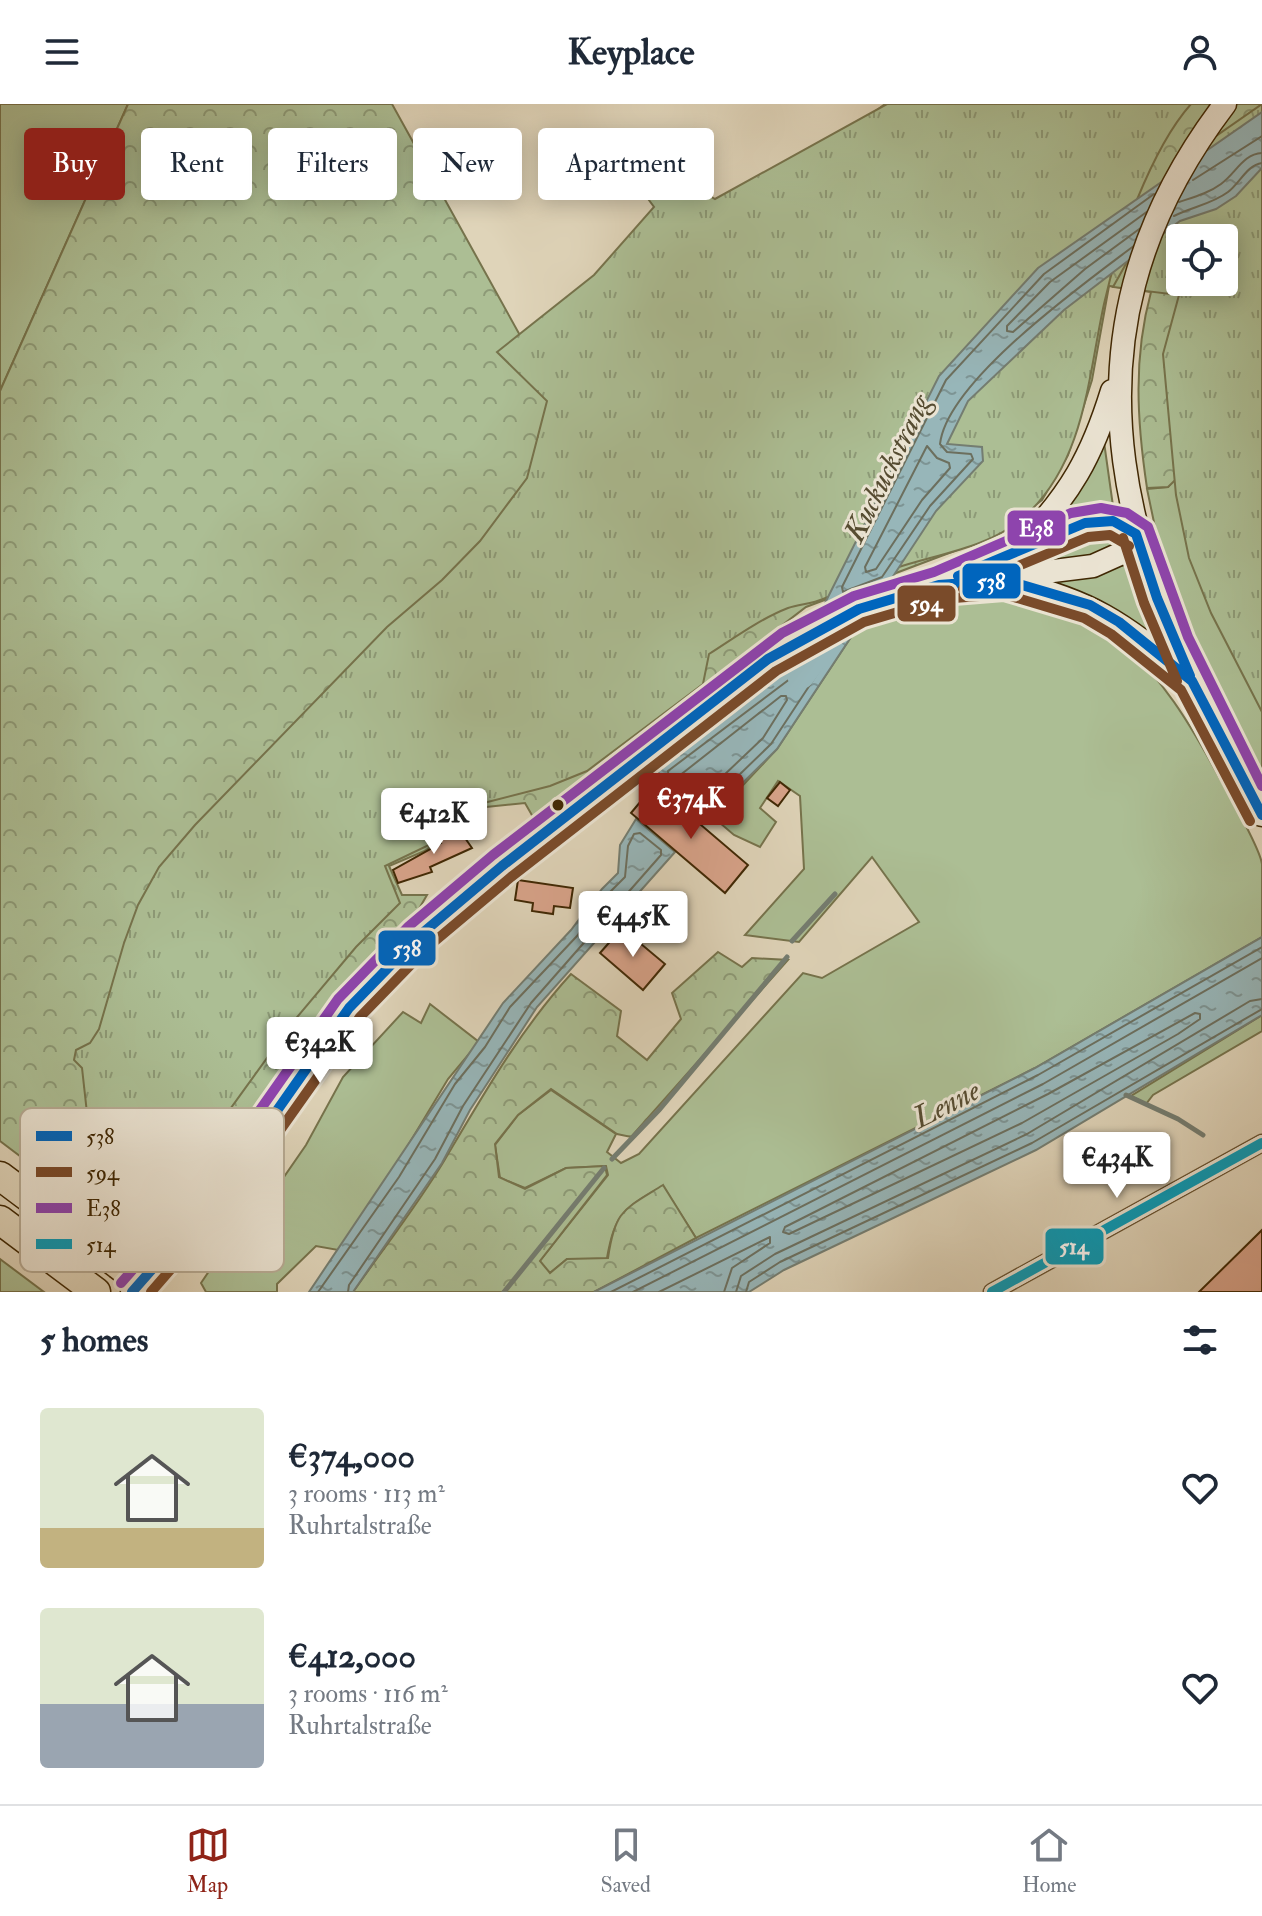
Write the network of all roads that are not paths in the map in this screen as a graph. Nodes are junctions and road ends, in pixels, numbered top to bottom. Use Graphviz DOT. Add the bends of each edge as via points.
graph roads {
  1 [pos="1225,104"];
  2 [pos="1119,366"];
  3 [pos="1136,534"];
  4 [pos="1013,553"];
  5 [pos="1005,580"];
  6 [pos="939,585"];
  7 [pos="1192,681"];
  8 [pos="1262,815"];
  9 [pos="278,1108"];
  10 [pos="1262,1143"];
  11 [pos="0,1176"];
  12 [pos="20,1191"];
  13 [pos="0,1220"];
  14 [pos="20,1235"];
  15 [pos="70,1272"];
  16 [pos="128,1272"];
  17 [pos="150,1272"];
  18 [pos="94,1290"];
  19 [pos="132,1292"];
  20 [pos="153,1292"];
  21 [pos="992,1292"];
  1 -- 2 [label="main road" via="1159,216 1141,263"];
  2 -- 3 [label="main road" via="1120,437"];
  2 -- 4 [label="main road" via="1086,464 1062,501"];
  3 -- 4 [label="main road" via="1113,521 1094,521"];
  3 -- 5 [label="main road" via="1122,553 1104,563"];
  3 -- 7 [label="main road"];
  4 -- 6 [label="main road"];
  5 -- 6 [label="main road"];
  5 -- 7 [label="main road" via="1073,598 1104,613"];
  6 -- 9 [label="main road" via="859,609 791,644 502,866 382,971"];
  7 -- 8 [label="main road"];
  10 -- 21 [label="street"];
  11 -- 12 [label="highway, bridge"];
  13 -- 14 [label="highway"];
  15 -- 18 [label="highway"];
  16 -- 20 [label="highway, bridge"];
  17 -- 19 [label="main road"];
}
